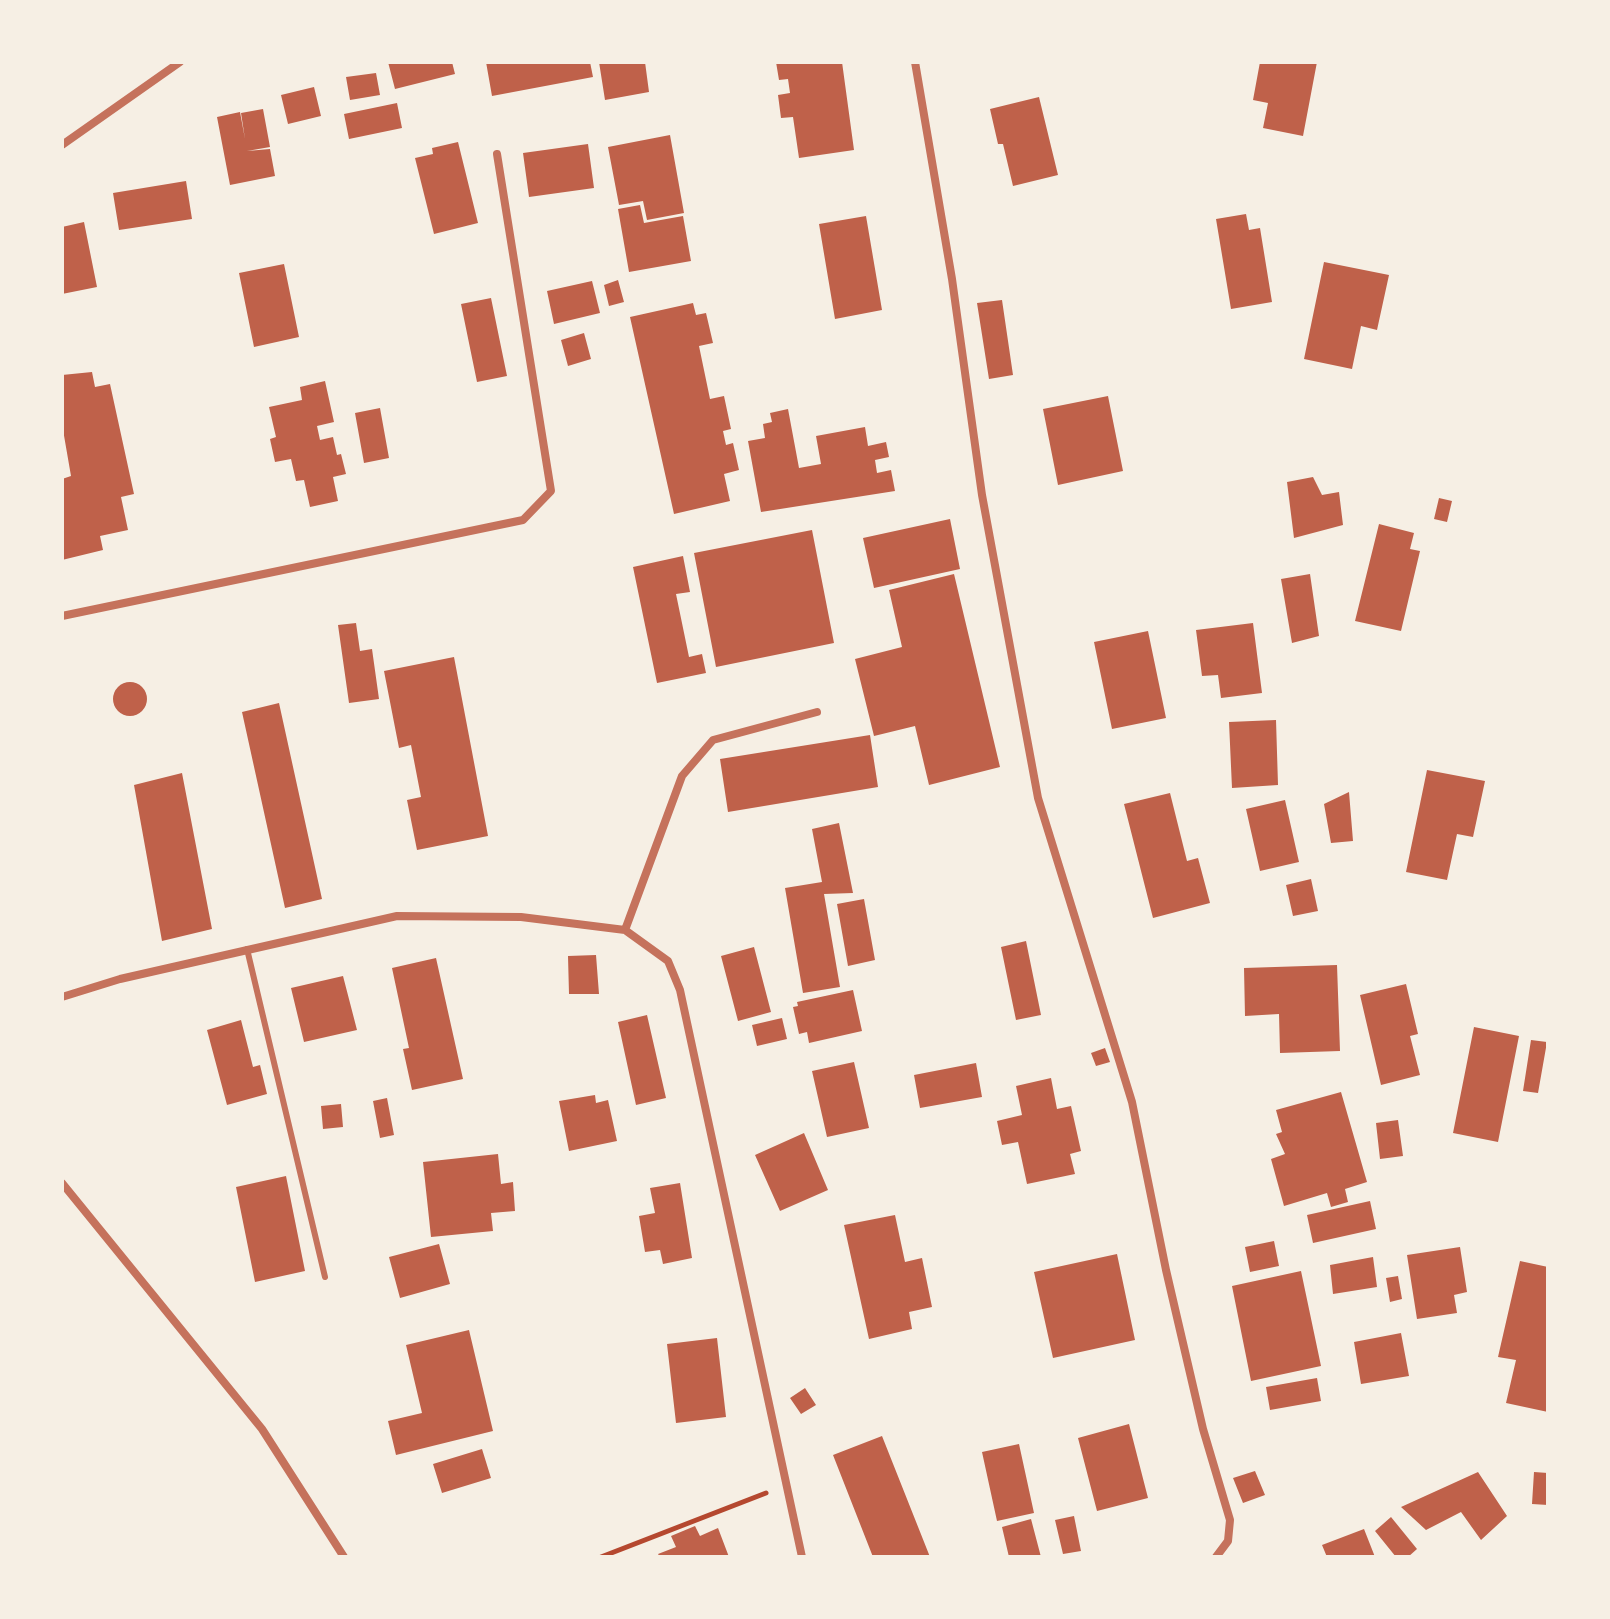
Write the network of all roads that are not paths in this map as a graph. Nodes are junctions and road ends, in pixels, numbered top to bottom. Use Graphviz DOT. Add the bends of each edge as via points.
graph roads {
  1 [pos="180,62"];
  2 [pos="915,62"];
  3 [pos="62,145"];
  4 [pos="497,154"];
  5 [pos="62,616"];
  6 [pos="817,712"];
  7 [pos="625,930"];
  8 [pos="247,949"];
  9 [pos="62,997"];
  10 [pos="62,1183"];
  11 [pos="325,1277"];
  12 [pos="344,1557"];
  13 [pos="802,1557"];
  14 [pos="1216,1557"];
  1 -- 3 [label="street"];
  2 -- 14 [label="street" via="982,495 1038,798 1132,1102 1203,1429 1230,1520 1228,1541"];
  4 -- 5 [label="street" via="551,491 523,520"];
  6 -- 7 [label="street" via="713,740 682,776"];
  7 -- 8 [label="street" via="521,917 397,916"];
  7 -- 13 [label="street" via="668,961 680,990"];
  8 -- 9 [label="street"];
  8 -- 11 [label="lane"];
  10 -- 12 [label="street" via="262,1429"];
}
